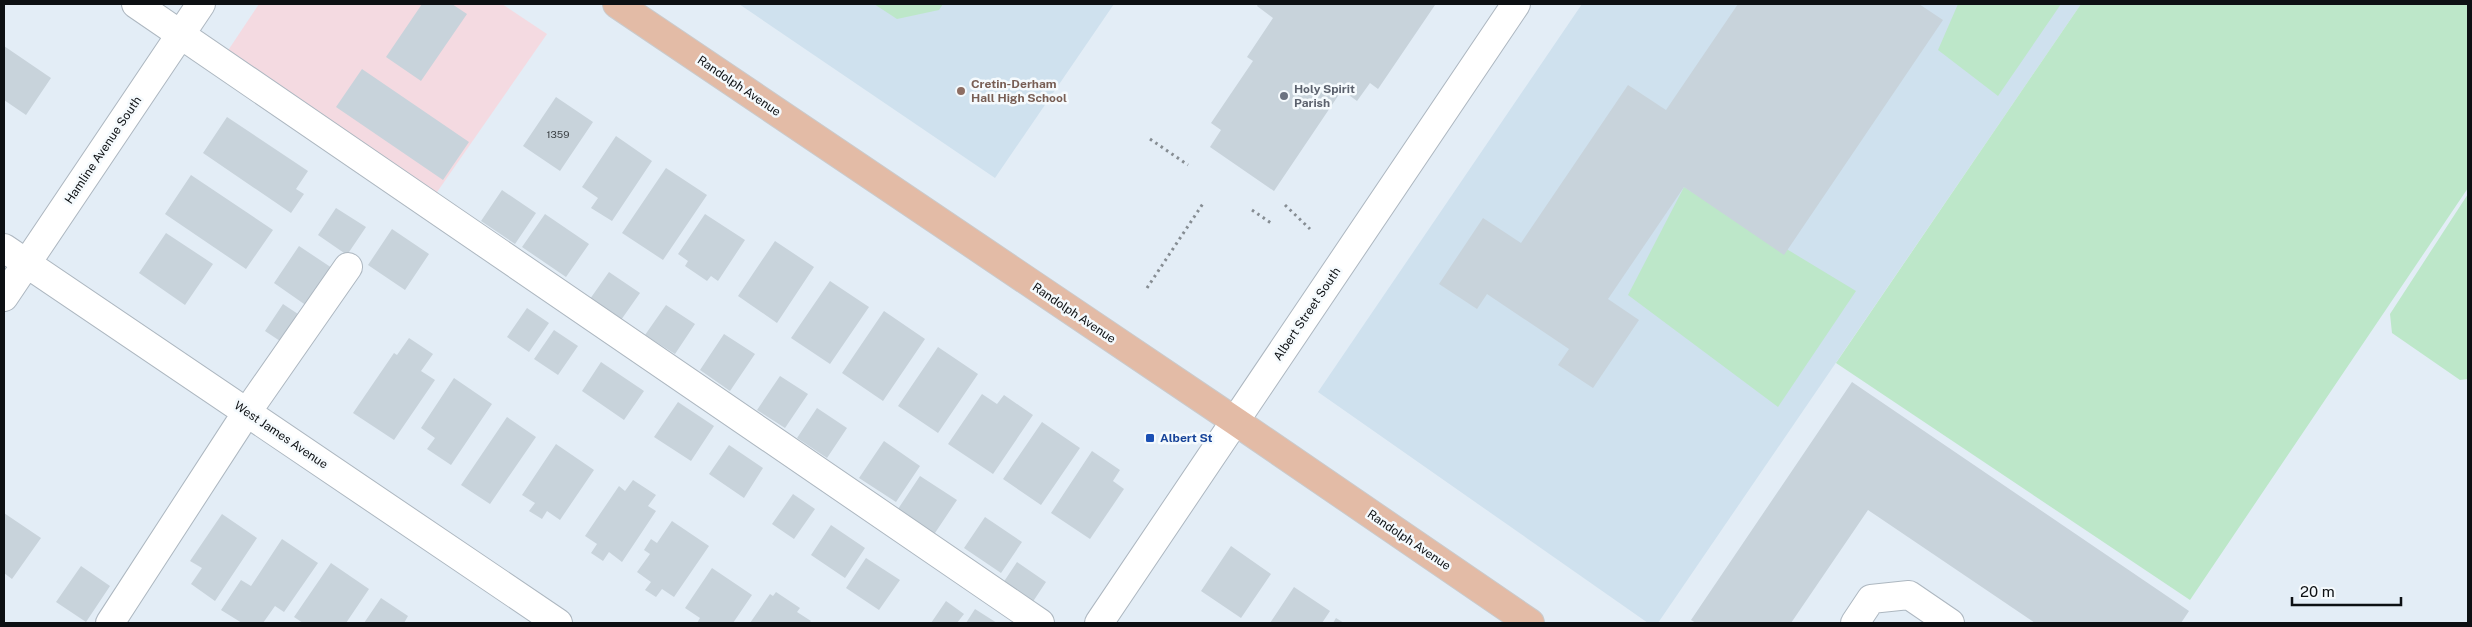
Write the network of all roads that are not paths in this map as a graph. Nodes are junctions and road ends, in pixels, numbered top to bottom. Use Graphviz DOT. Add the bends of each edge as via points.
graph roads {
  1 [pos="136,4"];
  2 [pos="202,4"];
  3 [pos="617,4"];
  4 [pos="1516,4"];
  5 [pos="181,34"];
  6 [pos="4,248"];
  7 [pos="26,263"];
  8 [pos="348,267"];
  9 [pos="4,297"];
  10 [pos="247,412"];
  11 [pos="1235,421"];
  12 [pos="110,623"];
  13 [pos="558,623"];
  14 [pos="1040,623"];
  15 [pos="1099,623"];
  16 [pos="1530,623"];
  17 [pos="1855,623"];
  18 [pos="1950,623"];
  1 -- 5 [label="street"];
  2 -- 5 [label="street, Hamline Avenue South"];
  3 -- 11 [label="main road, Randolph Avenue"];
  4 -- 11 [label="street, Albert Street South"];
  5 -- 7 [label="street, Hamline Avenue South"];
  5 -- 14 [label="street"];
  6 -- 7 [label="street, West James Avenue"];
  7 -- 9 [label="street, Hamline Avenue South"];
  7 -- 10 [label="street, West James Avenue"];
  8 -- 10 [label="street"];
  10 -- 12 [label="street"];
  10 -- 13 [label="street, West James Avenue"];
  11 -- 15 [label="street, Albert Street South"];
  11 -- 16 [label="main road, Randolph Avenue"];
  17 -- 18 [label="street" via="1871,600 1909,595"];
}
